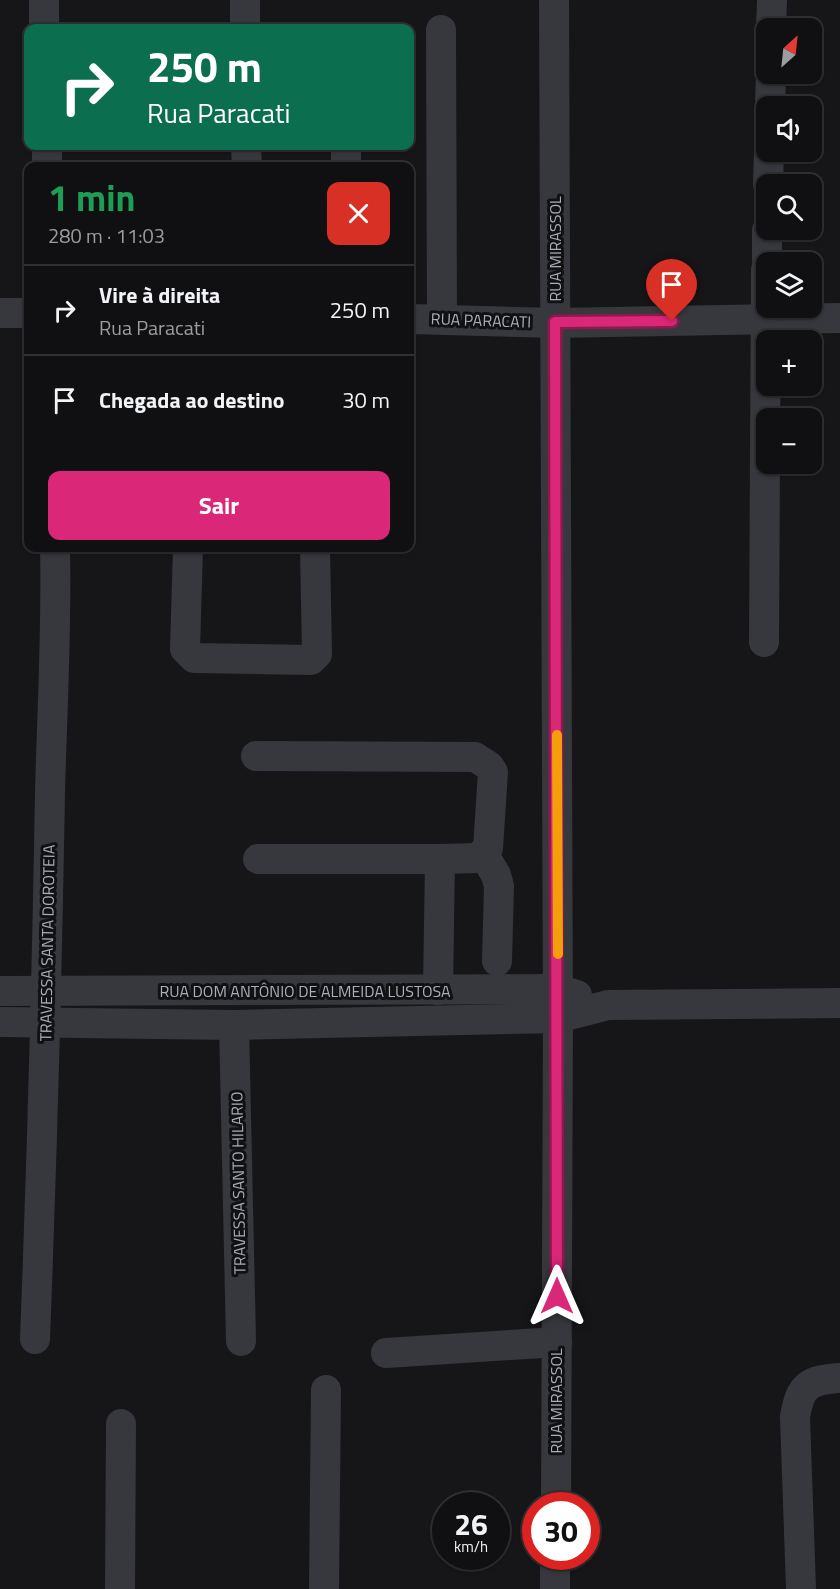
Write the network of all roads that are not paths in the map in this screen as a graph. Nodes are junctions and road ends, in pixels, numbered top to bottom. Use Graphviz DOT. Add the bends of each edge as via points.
graph roads {
  1 [pos="44,0"];
  2 [pos="245,0"];
  3 [pos="554,0"];
  4 [pos="772,0"];
  5 [pos="771,18"];
  6 [pos="44,24"];
  7 [pos="245,24"];
  8 [pos="441,30"];
  9 [pos="0,313"];
  10 [pos="24,313"];
  11 [pos="840,318"];
  12 [pos="414,319"];
  13 [pos="442,319"];
  14 [pos="765,320"];
  15 [pos="555,322"];
  16 [pos="55,552"];
  17 [pos="188,552"];
  18 [pos="315,552"];
  19 [pos="764,642"];
  20 [pos="256,756"];
  21 [pos="484,855"];
  22 [pos="258,859"];
  23 [pos="440,859"];
  24 [pos="497,961"];
  25 [pos="438,990"];
  26 [pos="0,991"];
  27 [pos="46,992"];
  28 [pos="840,1003"];
  29 [pos="558,1004"];
  30 [pos="0,1022"];
  31 [pos="46,1022"];
  32 [pos="234,1025"];
  33 [pos="35,1339"];
  34 [pos="241,1341"];
  35 [pos="557,1342"];
  36 [pos="386,1353"];
  37 [pos="840,1378"];
  38 [pos="326,1390"];
  39 [pos="121,1424"];
  40 [pos="556,1492"];
  41 [pos="555,1570"];
  42 [pos="120,1589"];
  43 [pos="324,1589"];
  44 [pos="555,1589"];
  45 [pos="801,1589"];
  1 -- 6 [label="street"];
  2 -- 7 [label="street"];
  3 -- 15 [label="street, RUA MIRASSOL"];
  4 -- 5 [label="street"];
  8 -- 13 [label="street"];
  9 -- 10 [label="street"];
  11 -- 14 [label="street, RUA PARACATI"];
  12 -- 13 [label="street, RUA PARACATI"];
  13 -- 15 [label="street, RUA PARACATI"];
  14 -- 15 [label="street, RUA PARACATI"];
  14 -- 19 [label="street"];
  15 -- 29 [label="street, RUA MIRASSOL"];
  16 -- 27 [label="street, TRAVESSA SANTA DOROTEIA"];
  17 -- 18 [label="street" via="185,649 194,658 311,660 316,654"];
  20 -- 21 [label="street" via="483,761 493,772 490,840"];
  21 -- 23 [label="street"];
  21 -- 24 [label="street" via="499,886"];
  22 -- 23 [label="street"];
  23 -- 25 [label="street"];
  25 -- 27 [label="street, RUA DOM ANTÔNIO DE ALMEIDA LUSTOSA"];
  25 -- 29 [label="street, RUA DOM ANTÔNIO DE ALMEIDA LUSTOSA"];
  26 -- 27 [label="street, RUA DOM ANTÔNIO DE ALMEIDA LUSTOSA"];
  27 -- 31 [label="street, TRAVESSA SANTA DOROTEIA"];
  28 -- 29 [label="street, RUA DOM ANTÔNIO DE ALMEIDA LUSTOSA"];
  29 -- 32 [label="street, RUA DOM ANTÔNIO DE ALMEIDA LUSTOSA"];
  29 -- 35 [label="street, RUA MIRASSOL"];
  30 -- 31 [label="street, RUA DOM ANTÔNIO DE ALMEIDA LUSTOSA"];
  31 -- 32 [label="street, RUA DOM ANTÔNIO DE ALMEIDA LUSTOSA"];
  31 -- 33 [label="street, TRAVESSA SANTA DOROTEIA"];
  32 -- 34 [label="street, TRAVESSA SANTO HILARIO"];
  35 -- 36 [label="street"];
  35 -- 40 [label="street, RUA MIRASSOL"];
  37 -- 45 [label="street" via="817,1379 804,1389 797,1402"];
  38 -- 43 [label="street"];
  39 -- 42 [label="street"];
  41 -- 44 [label="street"];
}
